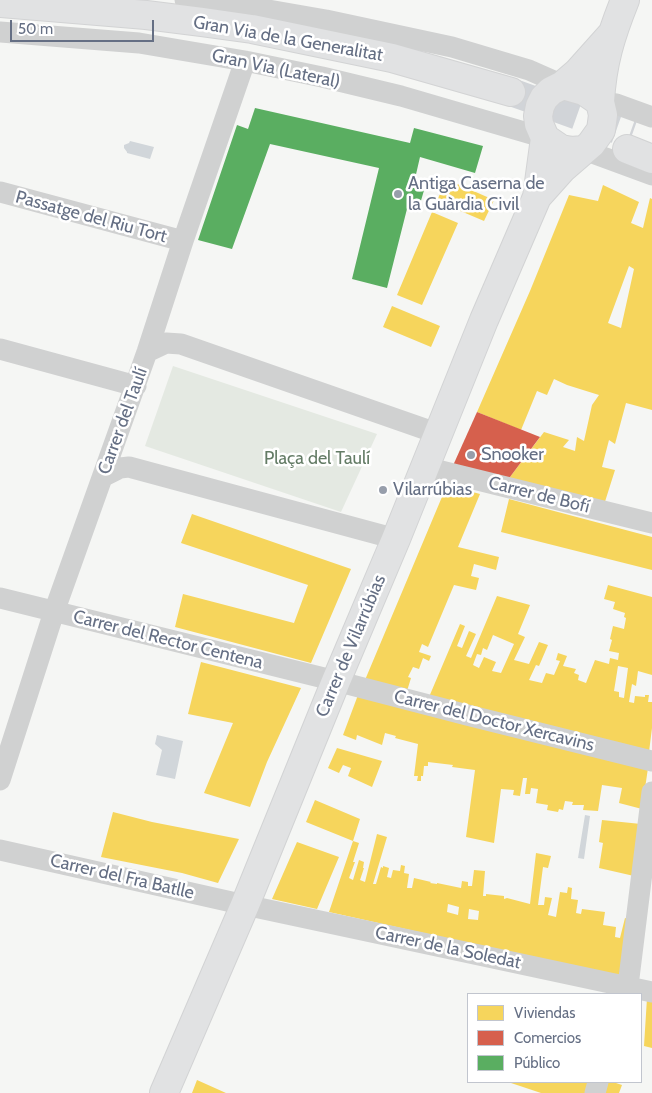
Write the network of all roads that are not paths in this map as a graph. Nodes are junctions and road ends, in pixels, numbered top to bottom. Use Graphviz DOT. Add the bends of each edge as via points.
graph roads {
  1 [pos="185,0"];
  2 [pos="275,0"];
  3 [pos="625,0"];
  4 [pos="0,3"];
  5 [pos="245,3"];
  6 [pos="292,15"];
  7 [pos="0,16"];
  8 [pos="0,32"];
  9 [pos="611,35"];
  10 [pos="245,62"];
  11 [pos="563,86"];
  12 [pos="600,102"];
  13 [pos="652,117"];
  14 [pos="545,138"];
  15 [pos="584,150"];
  16 [pos="652,174"];
  17 [pos="0,192"];
  18 [pos="537,198"];
  19 [pos="183,241"];
  20 [pos="0,349"];
  21 [pos="147,352"];
  22 [pos="136,386"];
  23 [pos="439,434"];
  24 [pos="425,467"];
  25 [pos="104,476"];
  26 [pos="652,523"];
  27 [pos="396,539"];
  28 [pos="0,598"];
  29 [pos="54,612"];
  30 [pos="336,681"];
  31 [pos="652,761"];
  32 [pos="0,780"];
  33 [pos="652,792"];
  34 [pos="0,850"];
  35 [pos="245,905"];
  36 [pos="627,991"];
  37 [pos="652,992"];
  38 [pos="164,1093"];
  1 -- 5 [label="street"];
  2 -- 6 [label="street"];
  3 -- 9 [label="main road"];
  4 -- 7 [label="main road, Gran Via de la Generalitat" via="146,15 252,30 392,58 510,100 460,92 347,62 200,36"];
  5 -- 6 [label="street"];
  6 -- 11 [label="street" via="452,47 529,70"];
  8 -- 10 [label="street, Gran Via (Lateral)" via="139,43"];
  9 -- 11 [label="main road"];
  9 -- 12 [label="main road" via="602,73"];
  10 -- 14 [label="street, Gran Via (Lateral)" via="401,96"];
  10 -- 19 [label="street, Carrer del Taulí"];
  11 -- 12 [label="main road" via="584,91"];
  11 -- 14 [label="main road" via="551,91 540,106 539,124"];
  12 -- 13 [label="street" via="616,104"];
  12 -- 15 [label="main road" via="603,115 601,130"];
  14 -- 15 [label="main road" via="561,149"];
  14 -- 18 [label="main road, Carrer de Vilarrúbias"];
  15 -- 16 [label="street"];
  15 -- 18 [label="main road, Carrer de Vilarrúbias"];
  17 -- 19 [label="street, Passatge del Riu Tort"];
  18 -- 23 [label="main road, Carrer de Vilarrúbias"];
  19 -- 21 [label="street, Carrer del Taulí"];
  20 -- 22 [label="street"];
  21 -- 22 [label="street, Carrer del Taulí"];
  21 -- 23 [label="street" via="166,343 181,344"];
  22 -- 25 [label="street, Carrer del Taulí"];
  23 -- 24 [label="main road, Carrer de Vilarrúbias"];
  24 -- 26 [label="street, Carrer de Bofí"];
  24 -- 27 [label="main road, Carrer de Vilarrúbias"];
  25 -- 27 [label="street" via="129,467"];
  25 -- 29 [label="street, Carrer del Taulí"];
  27 -- 30 [label="main road, Carrer de Vilarrúbias"];
  28 -- 29 [label="street, Carrer del Rector Centena"];
  29 -- 30 [label="street, Carrer del Rector Centena"];
  29 -- 32 [label="street, Carrer del Taulí"];
  30 -- 31 [label="street, Carrer del Doctor Xercavins"];
  30 -- 35 [label="main road, Carrer de Vilarrúbias"];
  33 -- 36 [label="street"];
  34 -- 35 [label="street, Carrer del Fra Batlle"];
  35 -- 36 [label="street, Carrer de la Soledat"];
  35 -- 38 [label="main road, Carrer de Vilarrúbias"];
  36 -- 37 [label="street, Carrer de la Soledat"];
}
